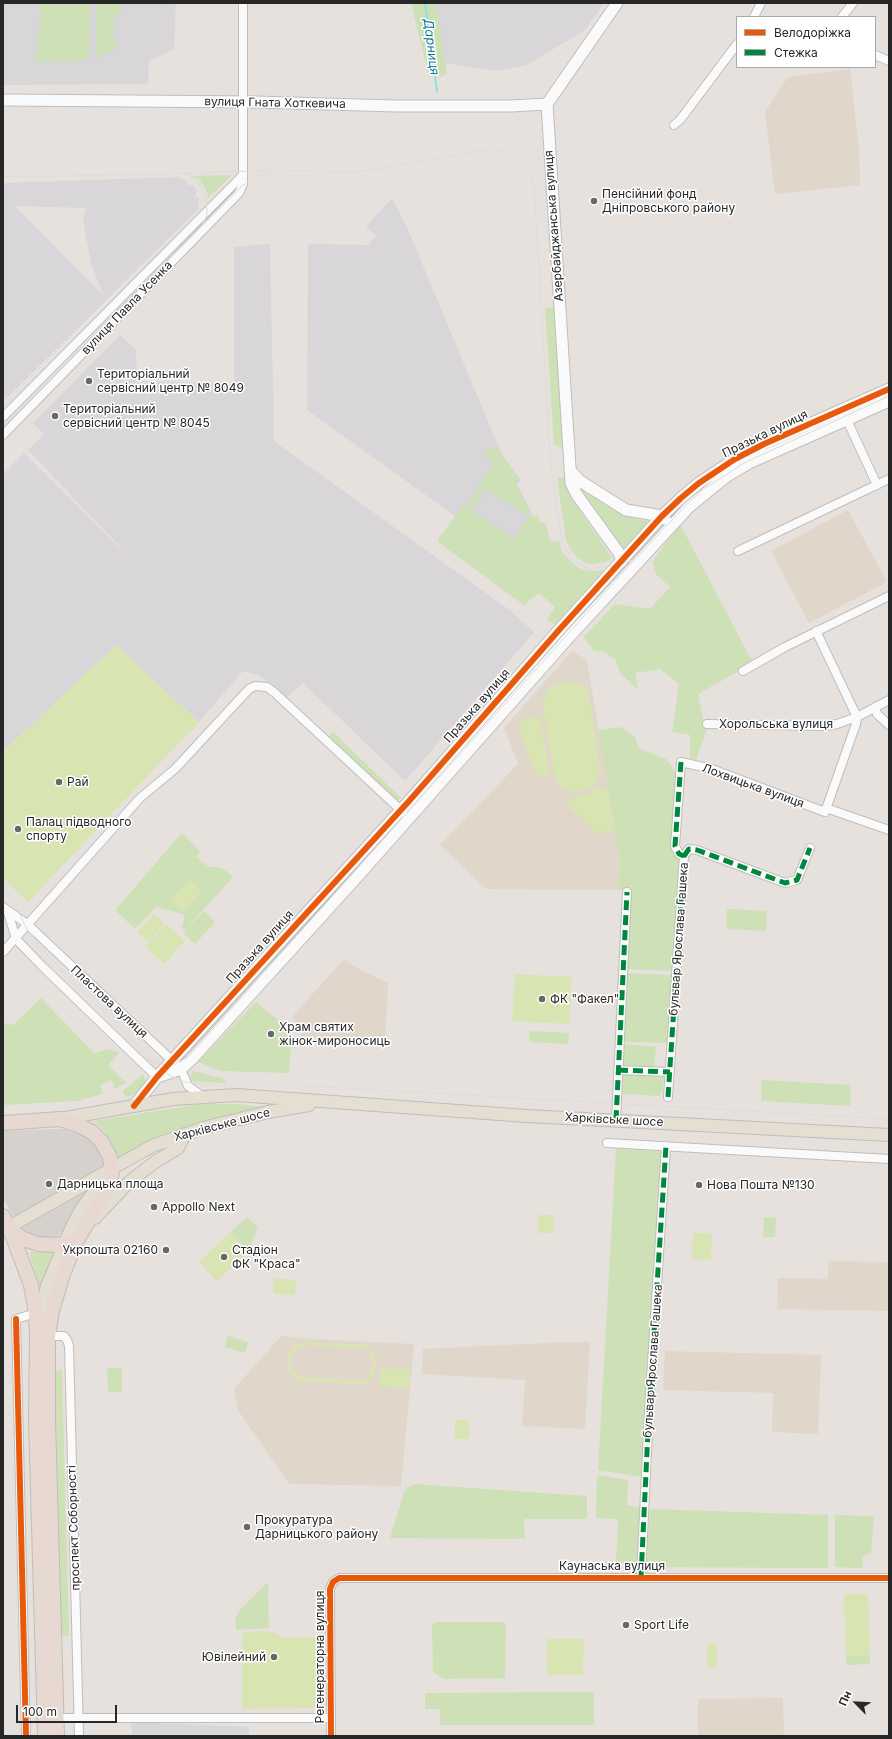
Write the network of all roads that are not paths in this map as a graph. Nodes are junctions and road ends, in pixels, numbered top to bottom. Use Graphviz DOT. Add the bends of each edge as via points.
graph roads {
  1 [pos="243,3"];
  2 [pos="617,3"];
  3 [pos="761,3"];
  4 [pos="853,3"];
  5 [pos="754,16"];
  6 [pos="843,16"];
  7 [pos="736,45"];
  8 [pos="876,54"];
  9 [pos="889,61"];
  10 [pos="3,100"];
  11 [pos="242,102"];
  12 [pos="547,104"];
  13 [pos="674,124"];
  14 [pos="242,176"];
  15 [pos="889,389"];
  16 [pos="889,401"];
  17 [pos="3,417"];
  18 [pos="847,420"];
  19 [pos="3,435"];
  20 [pos="570,470"];
  21 [pos="889,480"];
  22 [pos="877,485"];
  23 [pos="662,516"];
  24 [pos="672,525"];
  25 [pos="738,551"];
  26 [pos="622,561"];
  27 [pos="889,596"];
  28 [pos="559,630"];
  29 [pos="816,631"];
  30 [pos="569,637"];
  31 [pos="743,671"];
  32 [pos="889,700"];
  33 [pos="875,707"];
  34 [pos="857,717"];
  35 [pos="707,724"];
  36 [pos="889,725"];
  37 [pos="681,762"];
  38 [pos="400,810"];
  39 [pos="826,810"];
  40 [pos="409,818"];
  41 [pos="889,830"];
  42 [pos="810,848"];
  43 [pos="684,856"];
  44 [pos="627,892"];
  45 [pos="5,910"];
  46 [pos="26,924"];
  47 [pos="16,939"];
  48 [pos="3,952"];
  49 [pos="172,1061"];
  50 [pos="180,1069"];
  51 [pos="618,1070"];
  52 [pos="670,1072"];
  53 [pos="157,1077"];
  54 [pos="203,1097"];
  55 [pos="668,1097"];
  56 [pos="338,1103"];
  57 [pos="134,1106"];
  58 [pos="60,1119"];
  59 [pos="616,1120"];
  60 [pos="3,1123"];
  61 [pos="185,1134"];
  62 [pos="889,1135"];
  63 [pos="607,1144"];
  64 [pos="666,1146"];
  65 [pos="889,1159"];
  66 [pos="112,1169"];
  67 [pos="5,1225"];
  68 [pos="70,1242"];
  69 [pos="36,1313"];
  70 [pos="43,1335"];
  71 [pos="642,1577"];
  72 [pos="889,1578"];
  73 [pos="336,1580"];
  74 [pos="56,1718"];
  75 [pos="78,1718"];
  76 [pos="331,1718"];
  77 [pos="26,1736"];
  78 [pos="45,1736"];
  79 [pos="57,1736"];
  80 [pos="79,1736"];
  81 [pos="331,1736"];
  1 -- 11 [label="street, вулиця Павла Усенка"];
  2 -- 12 [label="street"];
  3 -- 5 [label="street"];
  4 -- 6 [label="street"];
  7 -- 13 [label="street" via="680,120"];
  8 -- 9 [label="street"];
  10 -- 11 [label="street, вулиця Гната Хоткевича"];
  11 -- 12 [label="street, вулиця Гната Хоткевича" via="396,106"];
  11 -- 14 [label="street, вулиця Павла Усенка"];
  12 -- 20 [label="street, Азербайджанська вулиця"];
  14 -- 17 [label="street, вулиця Павла Усенка"];
  14 -- 19 [label="street, вулиця Павла Усенка" via="242,186 237,196"];
  15 -- 23 [label="street, Празька вулиця" via="735,459 699,483"];
  16 -- 18 [label="street, Празька вулиця"];
  18 -- 22 [label="street"];
  18 -- 24 [label="street, Празька вулиця" via="735,471 704,494"];
  20 -- 23 [label="street" via="580,481 626,510"];
  20 -- 26 [label="street, Азербайджанська вулиця" via="571,483 577,495 619,553"];
  21 -- 22 [label="street"];
  22 -- 25 [label="street"];
  23 -- 24 [label="street"];
  23 -- 26 [label="street, Празька вулиця"];
  24 -- 30 [label="street, Празька вулиця"];
  26 -- 28 [label="street, Празька вулиця"];
  27 -- 29 [label="street"];
  28 -- 30 [label="street"];
  28 -- 38 [label="street, Празька вулиця"];
  29 -- 31 [label="street"];
  29 -- 34 [label="street"];
  30 -- 40 [label="street, Празька вулиця"];
  32 -- 33 [label="street, Хорольська вулиця"];
  33 -- 34 [label="street, Хорольська вулиця"];
  33 -- 36 [label="street" via="877,714"];
  34 -- 35 [label="street, Хорольська вулиця" via="826,726"];
  34 -- 39 [label="street"];
  37 -- 39 [label="street, Лохвицька вулиця" via="712,769"];
  37 -- 43 [label="street, бульвар Ярослава Гашека" via="675,846 679,854"];
  38 -- 40 [label="street"];
  38 -- 46 [label="street" via="275,693 267,687 256,686 248,689 175,769 140,798"];
  38 -- 49 [label="street, Празька вулиця"];
  39 -- 41 [label="street, Лохвицька вулиця"];
  40 -- 50 [label="street, Празька вулиця" via="251,995"];
  42 -- 43 [label="street" via="797,880 791,883 778,881 696,850 689,849"];
  43 -- 52 [label="street, бульвар Ярослава Гашека"];
  44 -- 51 [label="street"];
  45 -- 46 [label="street, Пластова вулиця"];
  45 -- 47 [label="street, Пластова вулиця"];
  46 -- 47 [label="street"];
  46 -- 49 [label="street, Пластова вулиця"];
  47 -- 48 [label="street"];
  47 -- 53 [label="street, Пластова вулиця"];
  49 -- 50 [label="street, Пластова вулиця"];
  49 -- 53 [label="street, Празька вулиця"];
  50 -- 53 [label="street, Празька вулиця"];
  50 -- 54 [label="street, Пластова вулиця" via="188,1086"];
  51 -- 52 [label="street"];
  51 -- 59 [label="street"];
  52 -- 55 [label="street, бульвар Ярослава Гашека"];
  53 -- 57 [label="street, Празька вулиця"];
  54 -- 56 [label="main road, Харківське шосе" via="237,1095"];
  54 -- 57 [label="main road, Харківське шосе"];
  56 -- 59 [label="main road, Харківське шосе"];
  56 -- 61 [label="main road, Харківське шосе" via="312,1104 268,1112"];
  57 -- 58 [label="main road"];
  58 -- 60 [label="highway"];
  58 -- 66 [label="highway" via="92,1132 107,1152"];
  59 -- 62 [label="main road, Харківське шосе"];
  61 -- 66 [label="main road, Харківське шосе" via="152,1146"];
  61 -- 68 [label="main road, Харківське шосе" via="178,1148 129,1182"];
  63 -- 64 [label="street, Харківське шосе"];
  64 -- 65 [label="street, Харківське шосе"];
  64 -- 71 [label="street, бульвар Ярослава Гашека" via="649,1413"];
  66 -- 67 [label="main road, Харківське шосе"];
  66 -- 68 [label="highway" via="104,1195"];
  67 -- 68 [label="highway" via="21,1238 38,1244 48,1246"];
  67 -- 69 [label="highway, проспект Соборності" via="31,1285"];
  68 -- 70 [label="highway, проспект Соборності" via="52,1312"];
  69 -- 70 [label="highway, проспект Соборності"];
  69 -- 77 [label="street" via="16,1319"];
  70 -- 74 [label="highway, проспект Соборності" via="48,1421"];
  70 -- 75 [label="street, проспект Соборності" via="64,1336 69,1346"];
  70 -- 78 [label="highway, проспект Соборності" via="36,1421"];
  71 -- 72 [label="street, Каунаська вулиця"];
  71 -- 73 [label="street, Каунаська вулиця" via="343,1577"];
  73 -- 76 [label="street, Регенераторна вулиця" via="330,1589"];
  74 -- 75 [label="street"];
  74 -- 79 [label="highway, проспект Соборності"];
  75 -- 76 [label="street"];
  75 -- 80 [label="street, проспект Соборності"];
  76 -- 81 [label="street, Регенераторна вулиця"];
}
